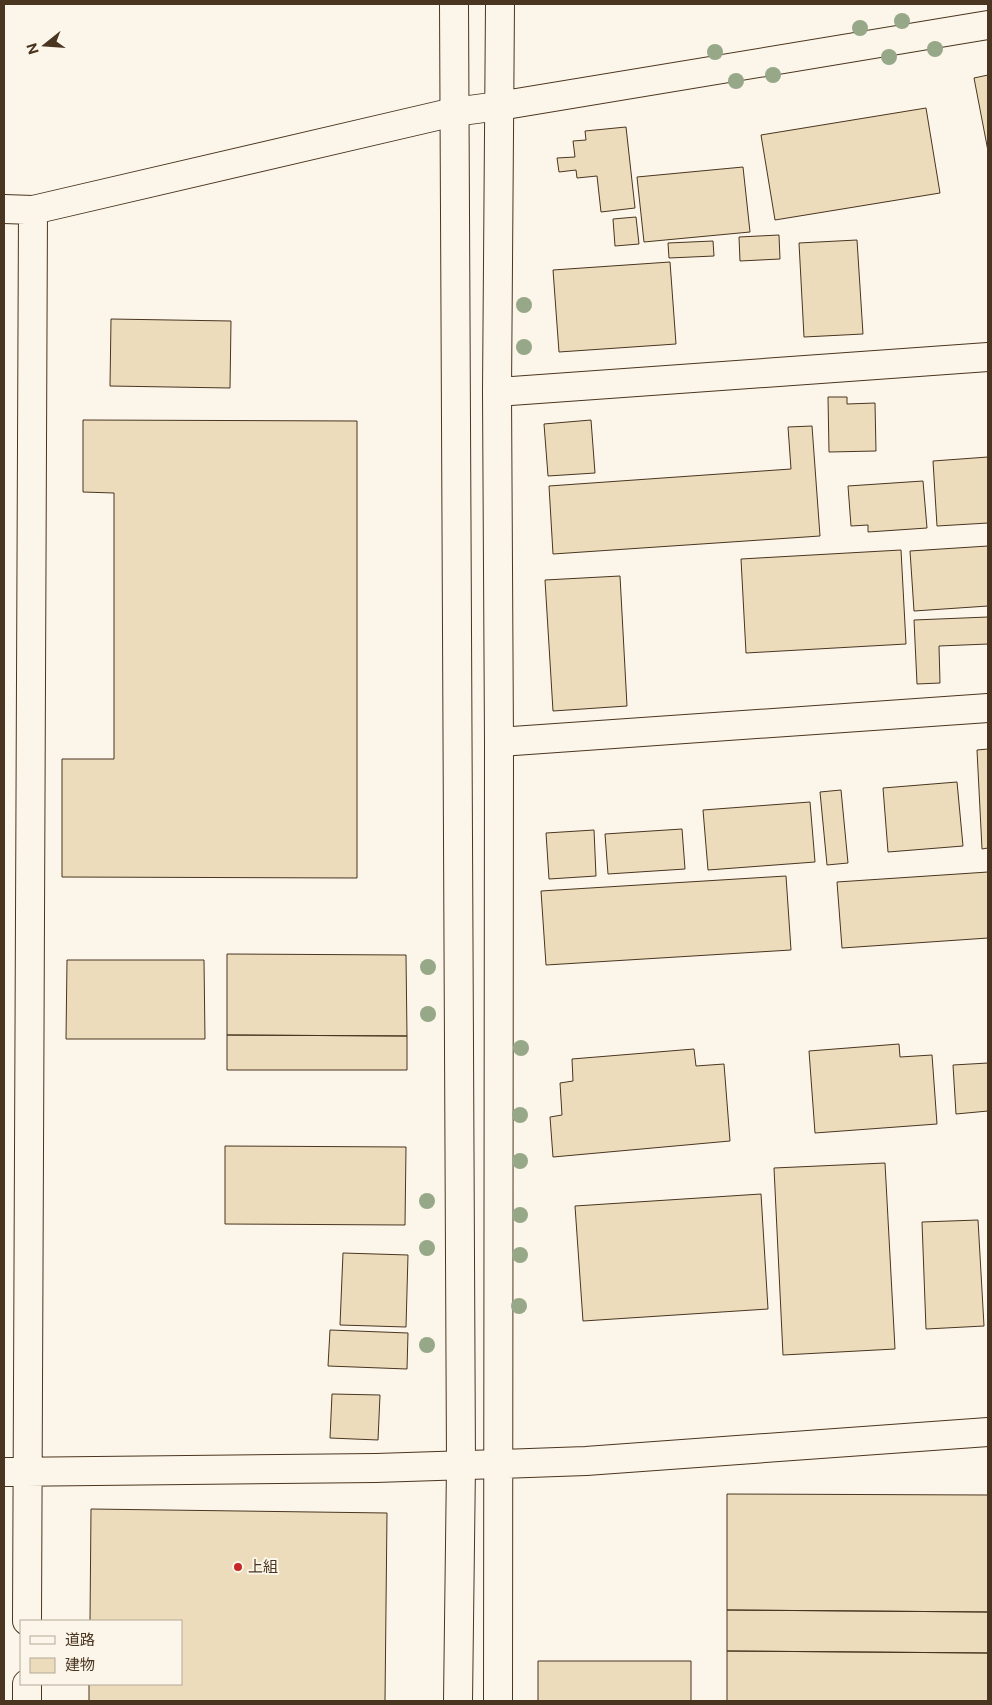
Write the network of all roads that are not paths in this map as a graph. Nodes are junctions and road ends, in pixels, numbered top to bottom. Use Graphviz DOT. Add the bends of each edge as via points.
graph roads {
  1 [pos="454,4"];
  2 [pos="500,4"];
  3 [pos="988,25"];
  4 [pos="499,106"];
  5 [pos="454,112"];
  6 [pos="4,209"];
  7 [pos="33,210"];
  8 [pos="988,357"];
  9 [pos="497,392"];
  10 [pos="988,708"];
  11 [pos="498,742"];
  12 [pos="988,1432"];
  13 [pos="499,1464"];
  14 [pos="461,1465"];
  15 [pos="15,1472"];
  16 [pos="27,1620"];
  17 [pos="27,1685"];
  18 [pos="27,1701"];
  19 [pos="458,1701"];
  20 [pos="498,1701"];
  1 -- 5 [label="street"];
  2 -- 4 [label="street"];
  3 -- 4 [label="street"];
  4 -- 5 [label="street"];
  4 -- 9 [label="street"];
  5 -- 7 [label="street"];
  5 -- 14 [label="street"];
  6 -- 7 [label="street"];
  7 -- 15 [label="street"];
  8 -- 9 [label="street"];
  9 -- 11 [label="street"];
  10 -- 11 [label="street"];
  11 -- 13 [label="street"];
  12 -- 13 [label="street" via="586,1461"];
  13 -- 14 [label="street"];
  13 -- 20 [label="street"];
  14 -- 15 [label="street"];
  14 -- 19 [label="street"];
  15 -- 16 [label="street"];
  17 -- 18 [label="street"];
}
